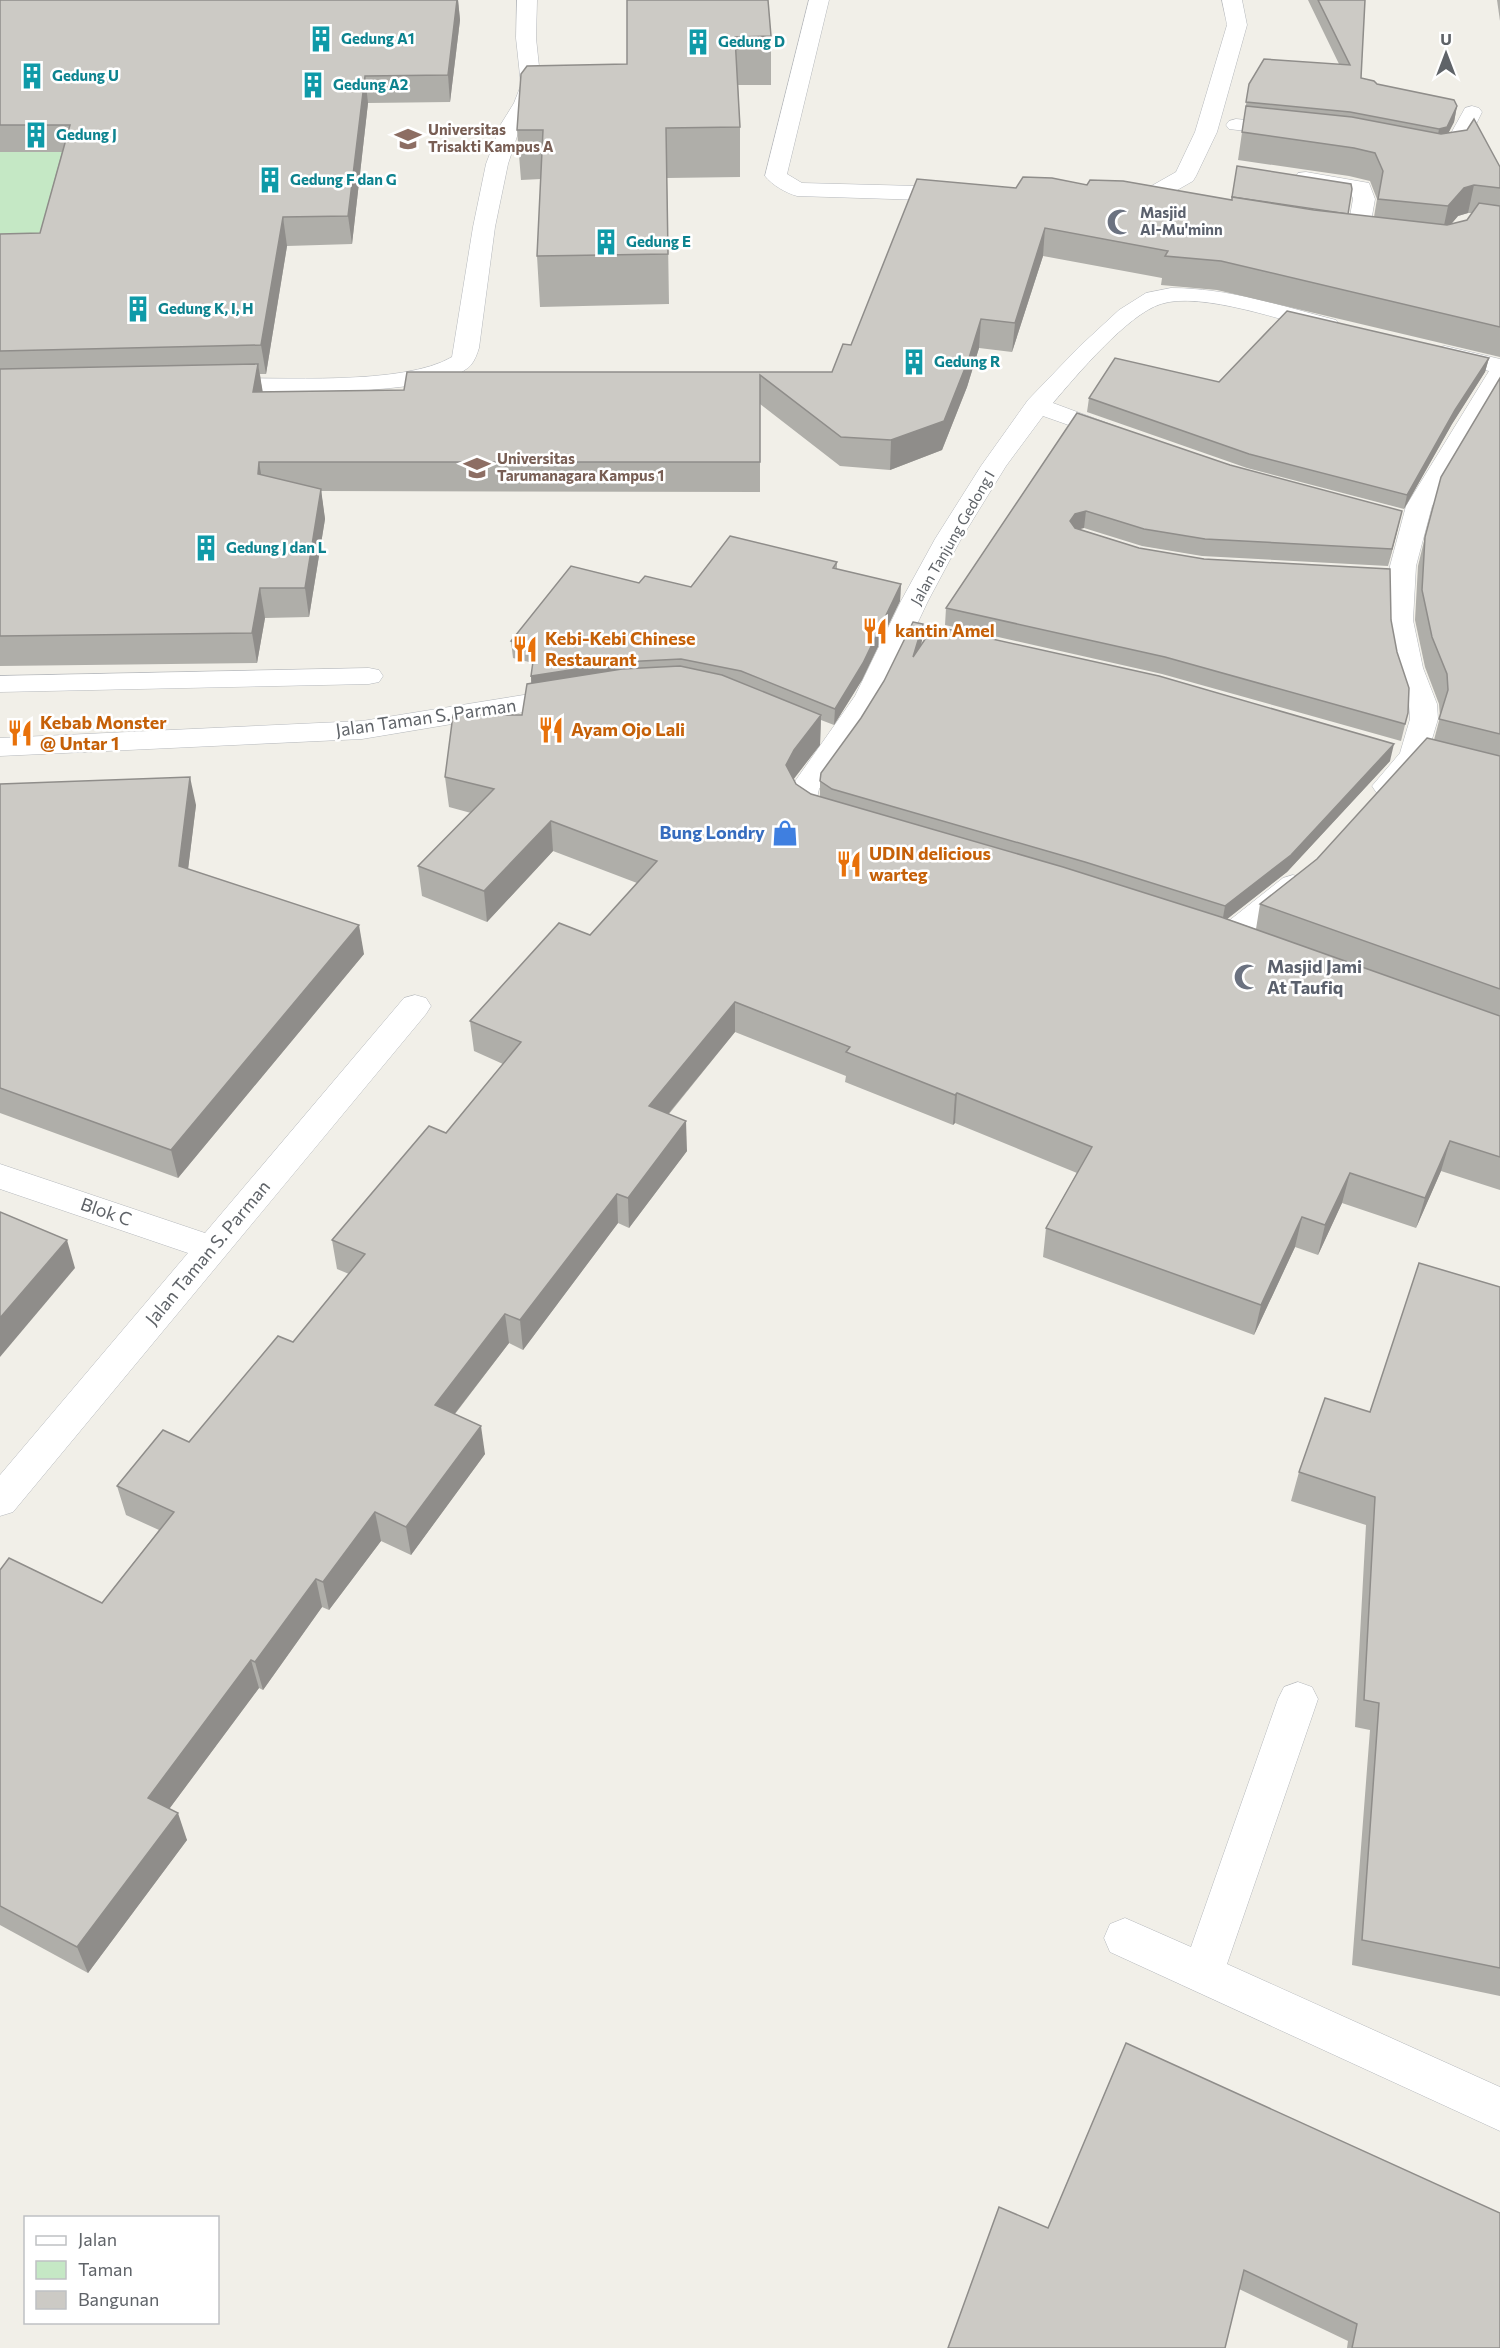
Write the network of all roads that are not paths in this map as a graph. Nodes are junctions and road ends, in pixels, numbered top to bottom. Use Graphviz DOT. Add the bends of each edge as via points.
graph roads {
  1 [pos="527,0"];
  2 [pos="819,0"];
  3 [pos="1232,0"];
  4 [pos="1450,108"];
  5 [pos="1236,125"];
  6 [pos="1303,132"];
  7 [pos="1410,148"];
  8 [pos="1283,174"];
  9 [pos="976,195"];
  10 [pos="1107,199"];
  11 [pos="1382,236"];
  12 [pos="1353,331"];
  13 [pos="1421,347"];
  14 [pos="1500,366"];
  15 [pos="1500,372"];
  16 [pos="201,385"];
  17 [pos="1037,405"];
  18 [pos="1132,440"];
  19 [pos="369,676"];
  20 [pos="0,684"];
  21 [pos="589,694"];
  22 [pos="811,729"];
  23 [pos="841,741"];
  24 [pos="0,747"];
  25 [pos="1368,806"];
  26 [pos="855,825"];
  27 [pos="1314,865"];
  28 [pos="1259,950"];
  29 [pos="415,1006"];
  30 [pos="0,1176"];
  31 [pos="212,1248"];
  32 [pos="0,1501"];
  33 [pos="1298,1699"];
  34 [pos="1125,1938"];
  35 [pos="1203,1973"];
  36 [pos="1500,2109"];
  1 -- 16 [label="street" via="531,85 497,164 467,348 461,362 440,372 390,381"];
  2 -- 9 [label="street" via="776,176 797,189"];
  3 -- 10 [label="street" via="1237,25 1206,132 1185,176 1143,200"];
  4 -- 7 [label="street" via="1481,114 1453,150 1436,153"];
  5 -- 6 [label="street"];
  8 -- 11 [label="street" via="1361,188 1364,199 1348,232"];
  12 -- 17 [label="street, Jalan Tanjung Gedong I" via="1216,299 1180,294 1155,298 1133,310 1104,335"];
  13 -- 14 [label="street"];
  15 -- 25 [label="street" via="1419,506 1404,519 1391,576 1409,668 1423,704 1424,719 1413,755"];
  17 -- 18 [label="street"];
  17 -- 23 [label="street, Jalan Tanjung Gedong I" via="965,510 914,629"];
  19 -- 20 [label="street"];
  21 -- 24 [label="street, Jalan Taman S. Parman" via="362,730"];
  22 -- 23 [label="street"];
  23 -- 26 [label="street, Jalan Tanjung Gedong I" via="802,796 807,806 821,815"];
  27 -- 28 [label="street" via="1299,881 1216,935"];
  29 -- 31 [label="street, Jalan Taman S. Parman"];
  30 -- 31 [label="street, Blok C"];
  31 -- 32 [label="street, Jalan Taman S. Parman"];
  33 -- 35 [label="street"];
  34 -- 35 [label="street"];
  35 -- 36 [label="street"];
}
